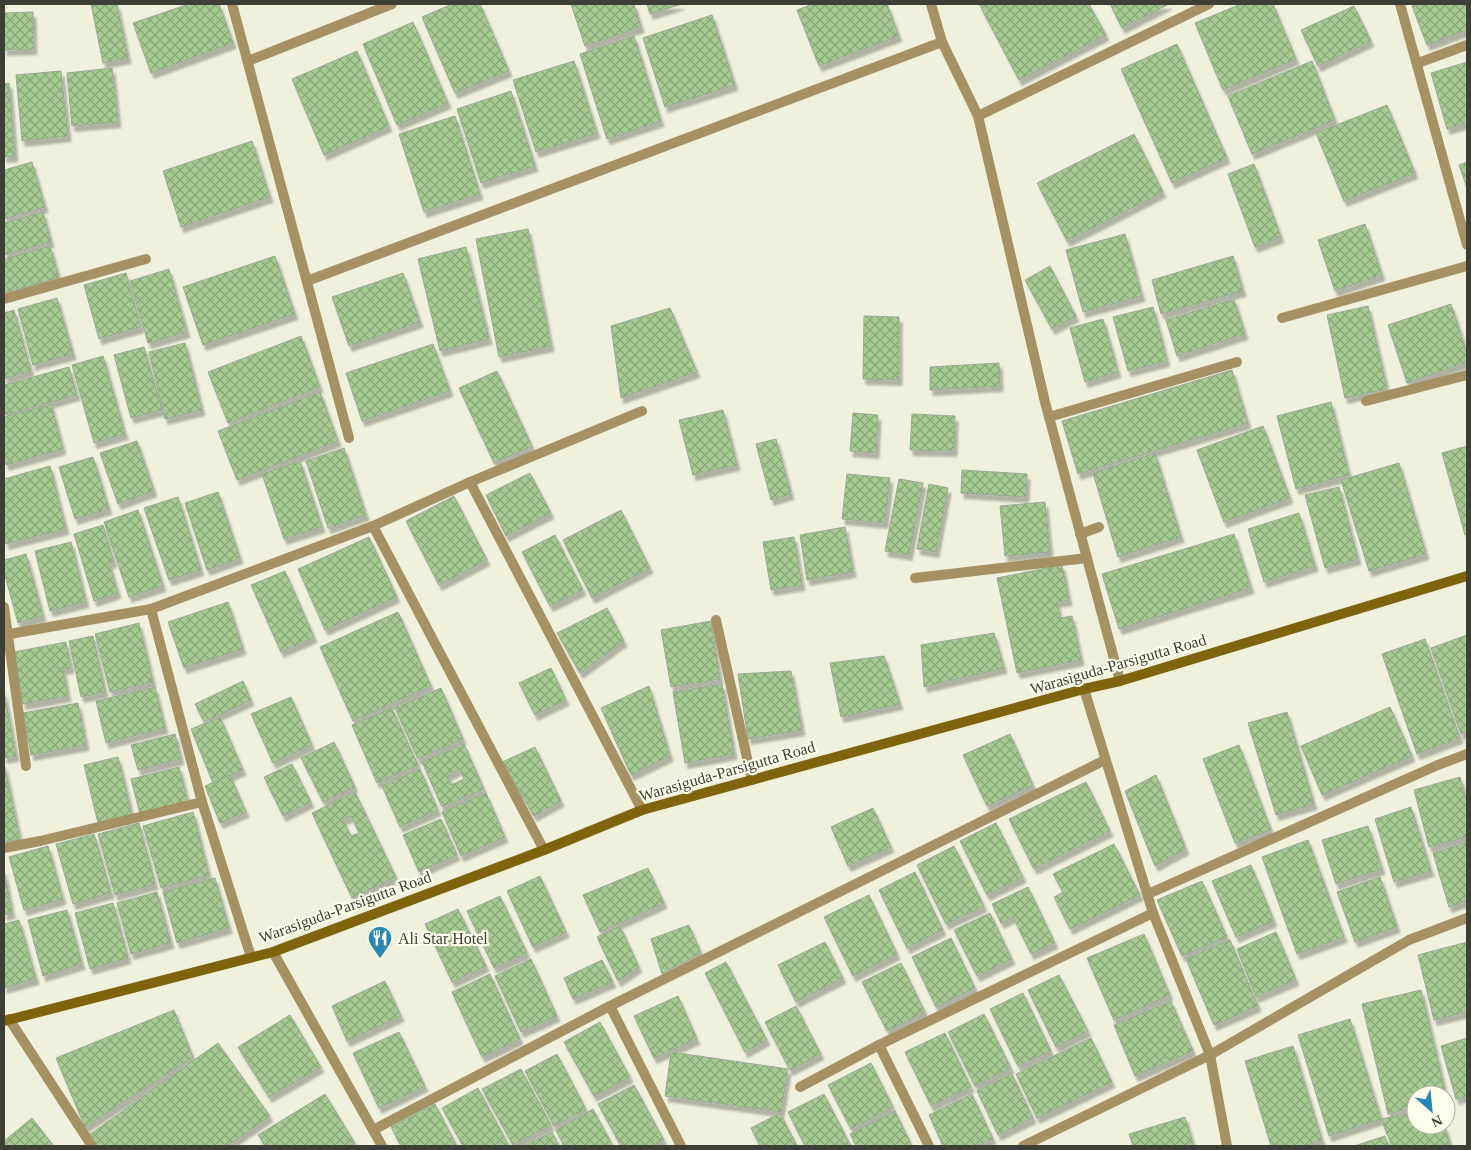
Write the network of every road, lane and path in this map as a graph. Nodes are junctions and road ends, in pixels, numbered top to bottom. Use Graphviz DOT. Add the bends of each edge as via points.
graph roads {
  1 [pos="232,4"];
  2 [pos="392,4"];
  3 [pos="930,4"];
  4 [pos="1209,4"];
  5 [pos="1400,4"];
  6 [pos="942,42"];
  7 [pos="1467,45"];
  8 [pos="248,61"];
  9 [pos="1418,64"];
  10 [pos="978,116"];
  11 [pos="1467,245"];
  12 [pos="146,259"];
  13 [pos="1467,266"];
  14 [pos="307,281"];
  15 [pos="4,299"];
  16 [pos="1282,318"];
  17 [pos="1237,362"];
  18 [pos="1467,375"];
  19 [pos="1366,401"];
  20 [pos="642,411"];
  21 [pos="1049,417"];
  22 [pos="349,438"];
  23 [pos="470,482"];
  24 [pos="373,526"];
  25 [pos="1099,527"];
  26 [pos="1080,534"];
  27 [pos="1087,558"];
  28 [pos="1467,576"];
  29 [pos="915,578"];
  30 [pos="4,607"];
  31 [pos="151,609"];
  32 [pos="716,620"];
  33 [pos="6,634"];
  34 [pos="1120,681"];
  35 [pos="1084,689"];
  36 [pos="1467,754"];
  37 [pos="1105,760"];
  38 [pos="26,766"];
  39 [pos="752,780"];
  40 [pos="202,802"];
  41 [pos="642,810"];
  42 [pos="4,848"];
  43 [pos="544,850"];
  44 [pos="1148,894"];
  45 [pos="1153,913"];
  46 [pos="1467,918"];
  47 [pos="273,952"];
  48 [pos="251,956"];
  49 [pos="610,1006"];
  50 [pos="6,1020"];
  51 [pos="879,1045"];
  52 [pos="1210,1055"];
  53 [pos="800,1087"];
  54 [pos="373,1130"];
  55 [pos="92,1146"];
  56 [pos="382,1146"];
  57 [pos="680,1146"];
  58 [pos="929,1146"];
  59 [pos="1023,1146"];
  60 [pos="1227,1146"];
  1 -- 8 [label="street"];
  2 -- 8 [label="street"];
  3 -- 6 [label="street"];
  4 -- 10 [label="street"];
  5 -- 9 [label="street"];
  6 -- 10 [label="street"];
  6 -- 14 [label="street"];
  7 -- 9 [label="street"];
  8 -- 14 [label="street"];
  9 -- 11 [label="street"];
  10 -- 21 [label="street"];
  12 -- 15 [label="street"];
  13 -- 16 [label="street"];
  14 -- 22 [label="street"];
  17 -- 21 [label="street"];
  18 -- 19 [label="street"];
  20 -- 23 [label="street"];
  21 -- 26 [label="street"];
  23 -- 24 [label="street"];
  23 -- 41 [label="street"];
  24 -- 31 [label="street"];
  24 -- 43 [label="street"];
  25 -- 26 [label="street"];
  26 -- 27 [label="street"];
  27 -- 29 [label="street"];
  27 -- 34 [label="street"];
  28 -- 34 [label="street, Warasiguda-Parsigutta Road"];
  30 -- 33 [label="street"];
  31 -- 33 [label="street"];
  31 -- 40 [label="street"];
  32 -- 39 [label="street"];
  33 -- 38 [label="street"];
  34 -- 35 [label="street, Warasiguda-Parsigutta Road"];
  35 -- 37 [label="street"];
  35 -- 39 [label="street, Warasiguda-Parsigutta Road"];
  36 -- 44 [label="street"];
  37 -- 44 [label="street"];
  37 -- 49 [label="street"];
  39 -- 41 [label="street, Warasiguda-Parsigutta Road"];
  40 -- 42 [label="street"];
  40 -- 48 [label="street"];
  41 -- 43 [label="street, Warasiguda-Parsigutta Road"];
  43 -- 47 [label="street, Warasiguda-Parsigutta Road"];
  44 -- 45 [label="street"];
  45 -- 51 [label="street"];
  45 -- 52 [label="street"];
  46 -- 52 [label="street" via="1409,940"];
  47 -- 48 [label="street, Warasiguda-Parsigutta Road"];
  47 -- 54 [label="street"];
  48 -- 50 [label="street, Warasiguda-Parsigutta Road"];
  49 -- 54 [label="street"];
  49 -- 57 [label="street"];
  50 -- 55 [label="street"];
  51 -- 53 [label="street"];
  51 -- 58 [label="street"];
  52 -- 59 [label="street"];
  52 -- 60 [label="street"];
  54 -- 56 [label="street"];
}
